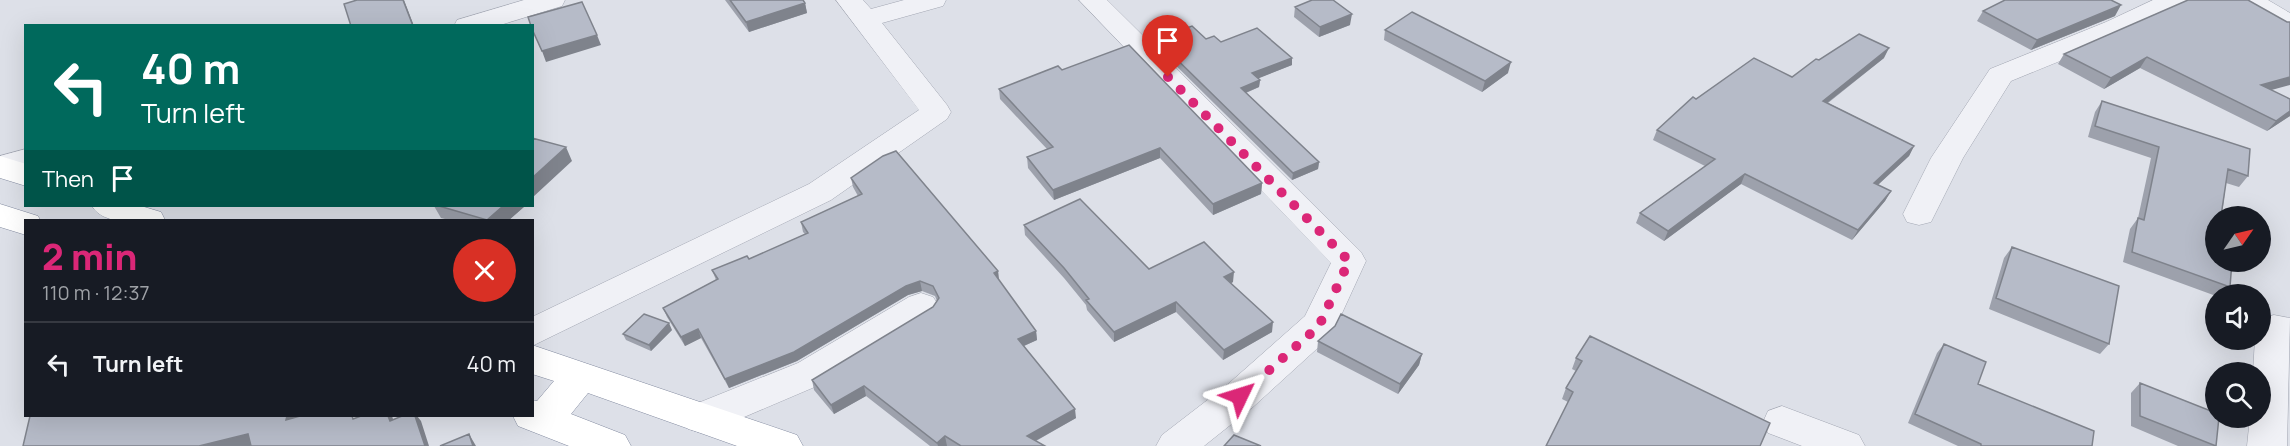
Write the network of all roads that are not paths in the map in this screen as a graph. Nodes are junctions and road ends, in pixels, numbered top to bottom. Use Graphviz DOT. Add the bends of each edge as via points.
graph roads {
  1 [pos="552,0"];
  2 [pos="933,0"];
  3 [pos="1092,0"];
  4 [pos="2175,0"];
  5 [pos="2248,0"];
  6 [pos="856,10"];
  7 [pos="474,24"];
  8 [pos="2290,24"];
  9 [pos="24,160"];
  10 [pos="0,166"];
  11 [pos="24,175"];
  12 [pos="111,207"];
  13 [pos="1919,214"];
  14 [pos="0,215"];
  15 [pos="146,219"];
  16 [pos="24,223"];
  17 [pos="921,306"];
  18 [pos="534,332"];
  19 [pos="2290,332"];
  20 [pos="534,360"];
  21 [pos="581,376"];
  22 [pos="538,418"];
  23 [pos="702,418"];
  24 [pos="1782,422"];
  25 [pos="611,446"];
  26 [pos="783,446"];
  27 [pos="1176,446"];
  28 [pos="1845,446"];
  29 [pos="2267,446"];
  1 -- 7 [label="street"];
  2 -- 6 [label="street"];
  3 -- 27 [label="street" via="1349,261 1319,326"];
  4 -- 13 [label="street" via="2000,75 1947,158"];
  5 -- 8 [label="street"];
  6 -- 18 [label="street" via="936,112 820,192"];
  9 -- 10 [label="street"];
  10 -- 11 [label="highway"];
  12 -- 15 [label="highway"];
  14 -- 16 [label="highway"];
  17 -- 23 [label="street" via="811,373"];
  19 -- 29 [label="street" via="2274,330"];
  20 -- 21 [label="highway"];
  21 -- 22 [label="highway"];
  21 -- 23 [label="highway"];
  22 -- 25 [label="highway"];
  23 -- 26 [label="highway"];
  24 -- 28 [label="street"];
}
